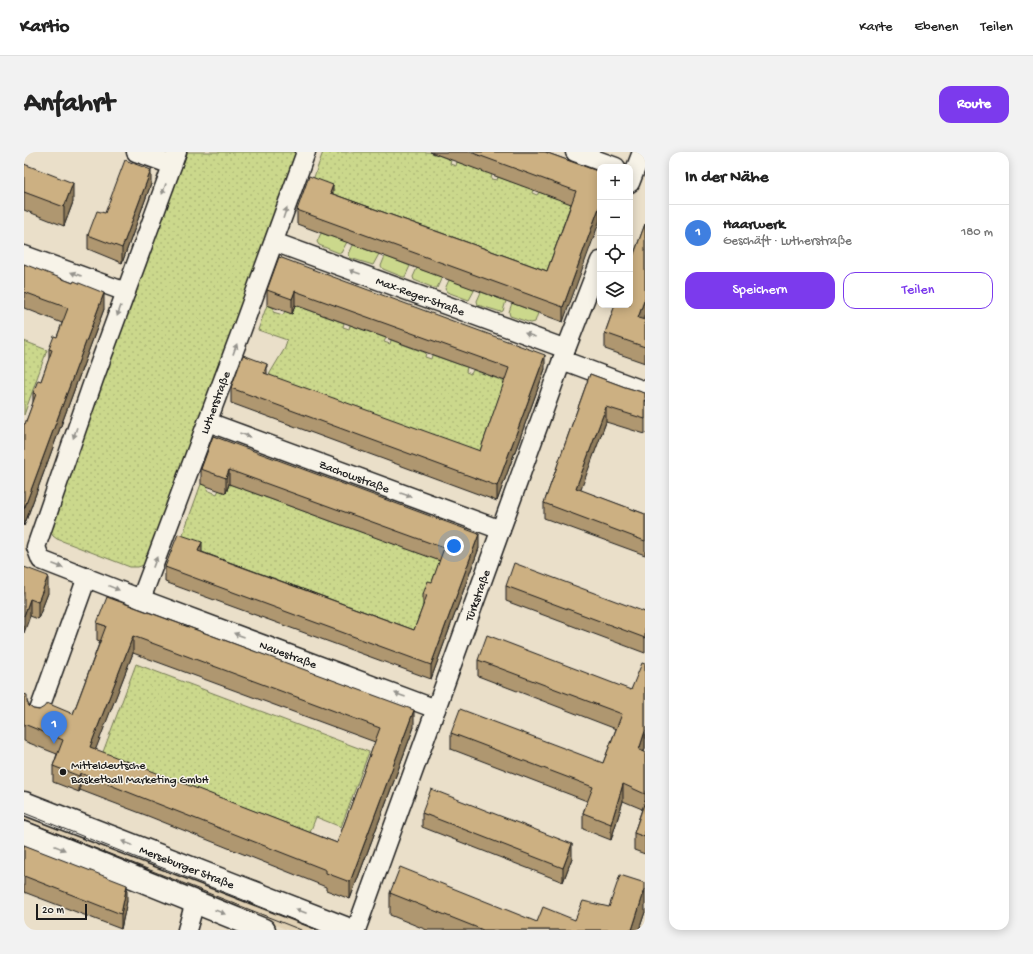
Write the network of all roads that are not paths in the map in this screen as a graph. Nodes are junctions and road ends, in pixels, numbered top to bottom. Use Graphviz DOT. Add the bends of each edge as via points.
graph roads {
  1 [pos="136,152"];
  2 [pos="306,152"];
  3 [pos="575,152"];
  4 [pos="642,152"];
  5 [pos="175,159"];
  6 [pos="608,164"];
  7 [pos="633,172"];
  8 [pos="274,242"];
  9 [pos="24,255"];
  10 [pos="597,269"];
  11 [pos="126,292"];
  12 [pos="564,354"];
  13 [pos="645,391"];
  14 [pos="208,422"];
  15 [pos="501,530"];
  16 [pos="87,577"];
  17 [pos="141,598"];
  18 [pos="436,709"];
  19 [pos="37,716"];
  20 [pos="24,803"];
  21 [pos="24,833"];
  22 [pos="195,902"];
  23 [pos="186,930"];
  24 [pos="264,930"];
  25 [pos="350,930"];
  26 [pos="356,930"];
  1 -- 5 [label="street"];
  8 -- 2 [label="street, Lutherstraße, one-way"];
  3 -- 6 [label="street"];
  4 -- 7 [label="street"];
  5 -- 11 [label="street, one-way"];
  12 -- 8 [label="street, Max-Reger-Straße, one-way"];
  14 -- 8 [label="street, Lutherstraße, one-way"];
  11 -- 9 [label="street, one-way"];
  10 -- 12 [label="street, Türkstraße"];
  11 -- 16 [label="street, one-way" via="36,547 41,560"];
  12 -- 13 [label="street, Max-Reger-Straße"];
  12 -- 15 [label="street, Türkstraße"];
  14 -- 15 [label="street, Zachowstraße, one-way"];
  17 -- 14 [label="street, Lutherstraße, one-way"];
  15 -- 18 [label="street, Türkstraße"];
  16 -- 17 [label="street, one-way"];
  16 -- 19 [label="street"];
  18 -- 17 [label="street, Nauestraße, one-way"];
  18 -- 26 [label="street, Türkstraße"];
  25 -- 20 [label="main road, Merseburger Straße, one-way"];
  21 -- 22 [label="main road, one-way"];
  22 -- 23 [label="street"];
  22 -- 24 [label="main road, one-way"];
}
